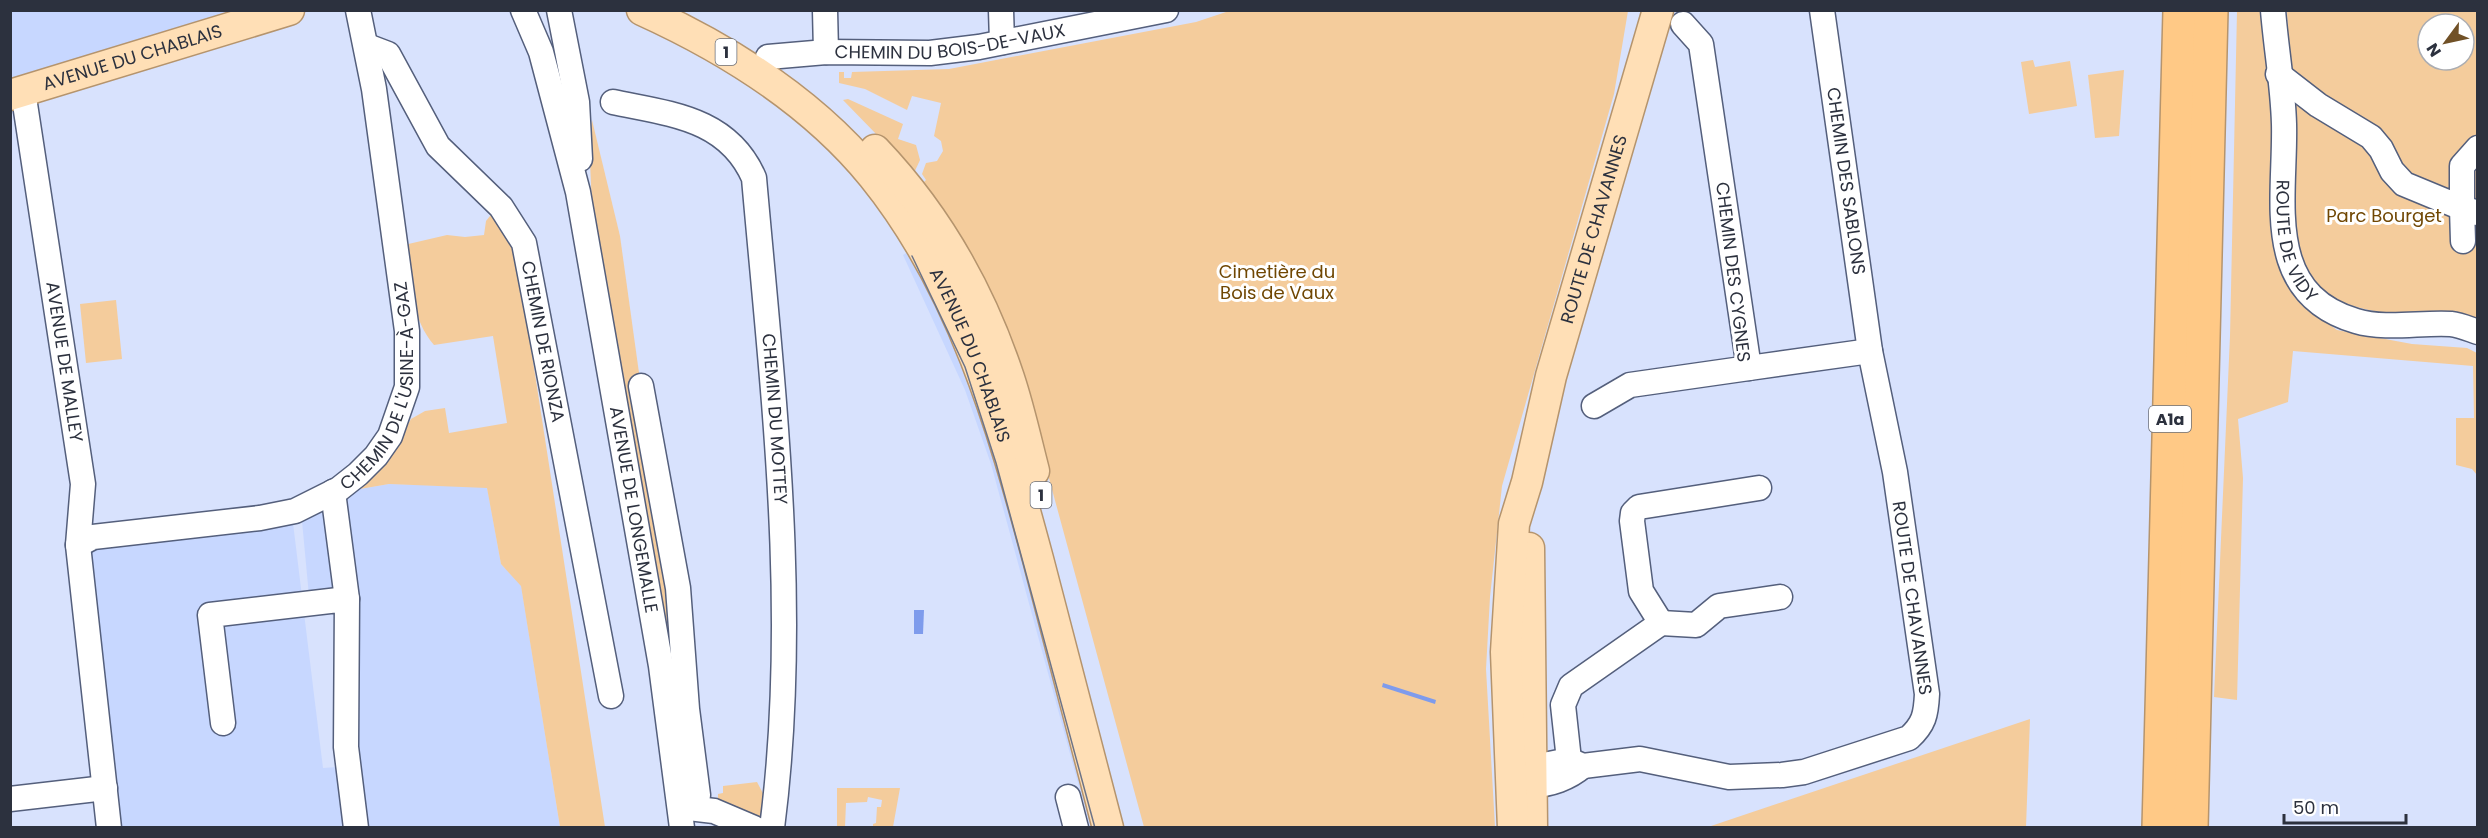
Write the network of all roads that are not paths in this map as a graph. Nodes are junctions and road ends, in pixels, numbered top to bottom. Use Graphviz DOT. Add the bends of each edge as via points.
graph roads {
  1 [pos="289,10"];
  2 [pos="358,10"];
  3 [pos="524,10"];
  4 [pos="576,10"];
  5 [pos="642,10"];
  6 [pos="689,10"];
  7 [pos="825,10"];
  8 [pos="1001,10"];
  9 [pos="1166,10"];
  10 [pos="1822,10"];
  11 [pos="2180,10"];
  12 [pos="2211,10"];
  13 [pos="2273,10"];
  14 [pos="1671,17"];
  15 [pos="562,21"];
  16 [pos="1002,42"];
  17 [pos="367,46"];
  18 [pos="826,52"];
  19 [pos="768,57"];
  20 [pos="2278,74"];
  21 [pos="17,93"];
  22 [pos="613,102"];
  23 [pos="2478,148"];
  24 [pos="578,192"];
  25 [pos="2470,211"];
  26 [pos="2463,241"];
  27 [pos="2478,332"];
  28 [pos="1870,351"];
  29 [pos="1749,368"];
  30 [pos="641,386"];
  31 [pos="1594,406"];
  32 [pos="1527,482"];
  33 [pos="1759,488"];
  34 [pos="333,492"];
  35 [pos="78,545"];
  36 [pos="1508,595"];
  37 [pos="1780,597"];
  38 [pos="348,599"];
  39 [pos="1661,623"];
  40 [pos="611,696"];
  41 [pos="223,723"];
  42 [pos="1547,768"];
  43 [pos="105,788"];
  44 [pos="1068,797"];
  45 [pos="10,799"];
  46 [pos="686,814"];
  47 [pos="109,828"];
  48 [pos="356,828"];
  49 [pos="754,828"];
  50 [pos="772,828"];
  51 [pos="1076,828"];
  52 [pos="1108,828"];
  53 [pos="1129,828"];
  54 [pos="1513,828"];
  55 [pos="1520,828"];
  56 [pos="1532,828"];
  57 [pos="1540,828"];
  58 [pos="2159,828"];
  59 [pos="2191,828"];
  1 -- 21 [label="main road, AVENUE DU CHABLAIS"];
  2 -- 17 [label="street, CHEMIN DE L'USINE-À-GAZ"];
  3 -- 24 [label="street, AVENUE DE LONGEMALLE" via="541,52"];
  4 -- 15 [label="street, AVENUE DE LONGEMALLE"];
  5 -- 52 [label="main road, AVENUE DU CHABLAIS / 1" via="729,54 814,116 873,176 935,269 1009,454"];
  6 -- 19 [label="main road, AVENUE DU CHABLAIS / 1"];
  7 -- 18 [label="street"];
  8 -- 16 [label="street"];
  9 -- 16 [label="street, CHEMIN DU BOIS-DE-VAUX"];
  10 -- 28 [label="street, CHEMIN DES SABLONS"];
  11 -- 58 [label="highway, A1a"];
  12 -- 59 [label="highway, A1a"];
  13 -- 20 [label="street, ROUTE DE VIDY"];
  14 -- 29 [label="street, CHEMIN DES CYGNES" via="1701,44"];
  14 -- 32 [label="main road, ROUTE DE CHAVANNES" via="1551,376"];
  15 -- 24 [label="street, AVENUE DE LONGEMALLE" via="577,102"];
  16 -- 18 [label="street, CHEMIN DU BOIS-DE-VAUX" via="930,53"];
  17 -- 34 [label="street, CHEMIN DE L'USINE-À-GAZ" via="407,331 407,387 390,436 376,456"];
  17 -- 40 [label="street, CHEMIN DE RIONZA" via="388,54 438,146 501,207 524,243"];
  18 -- 19 [label="street, CHEMIN DU BOIS-DE-VAUX"];
  19 -- 53 [label="main road, AVENUE DU CHABLAIS / 1" via="835,108 890,165 938,228 979,303 1009,378"];
  20 -- 25 [label="street" via="2318,105 2371,137 2404,184"];
  20 -- 27 [label="street, ROUTE DE VIDY" via="2284,123 2282,231 2288,258 2305,289 2323,306 2358,322 2454,324"];
  21 -- 35 [label="street, AVENUE DE MALLEY" via="83,484"];
  22 -- 50 [label="street, CHEMIN DU MOTTEY" via="681,117 713,129 733,145 754,178 784,540 782,753"];
  23 -- 25 [label="street" via="2462,166"];
  24 -- 46 [label="street, AVENUE DE LONGEMALLE"];
  25 -- 26 [label="street"];
  28 -- 29 [label="street"];
  28 -- 42 [label="street, ROUTE DE CHAVANNES" via="1905,531 1926,683 1926,717 1921,727 1909,738 1885,747 1782,776 1729,777 1640,759"];
  29 -- 31 [label="street, CHEMIN DES CYGNES" via="1630,385"];
  30 -- 46 [label="street" via="678,588 698,795"];
  32 -- 36 [label="main road, ROUTE DE CHAVANNES" via="1514,524"];
  32 -- 42 [label="main road, ROUTE DE CHAVANNES"];
  33 -- 39 [label="street" via="1639,507 1633,513 1641,591"];
  34 -- 35 [label="street, CHEMIN DE L'USINE-À-GAZ" via="281,515 93,537"];
  34 -- 38 [label="street"];
  35 -- 43 [label="street, AVENUE DE MALLEY"];
  36 -- 42 [label="street, ROUTE DE CHAVANNES" via="1517,633 1519,765"];
  36 -- 54 [label="main road, ROUTE DE CHAVANNES" via="1507,708"];
  37 -- 39 [label="street" via="1719,606 1696,625"];
  38 -- 41 [label="street" via="210,615"];
  38 -- 48 [label="street" via="346,747"];
  39 -- 42 [label="street, ROUTE DE CHAVANNES" via="1571,686"];
  42 -- 55 [label="street, ROUTE DE CHAVANNES" via="1520,789"];
  42 -- 56 [label="main road, ROUTE DE CHAVANNES"];
  42 -- 57 [label="street"];
  43 -- 45 [label="street"];
  43 -- 47 [label="street, AVENUE DE MALLEY"];
  44 -- 51 [label="street"];
  46 -- 49 [label="street" via="714,811"];
}
